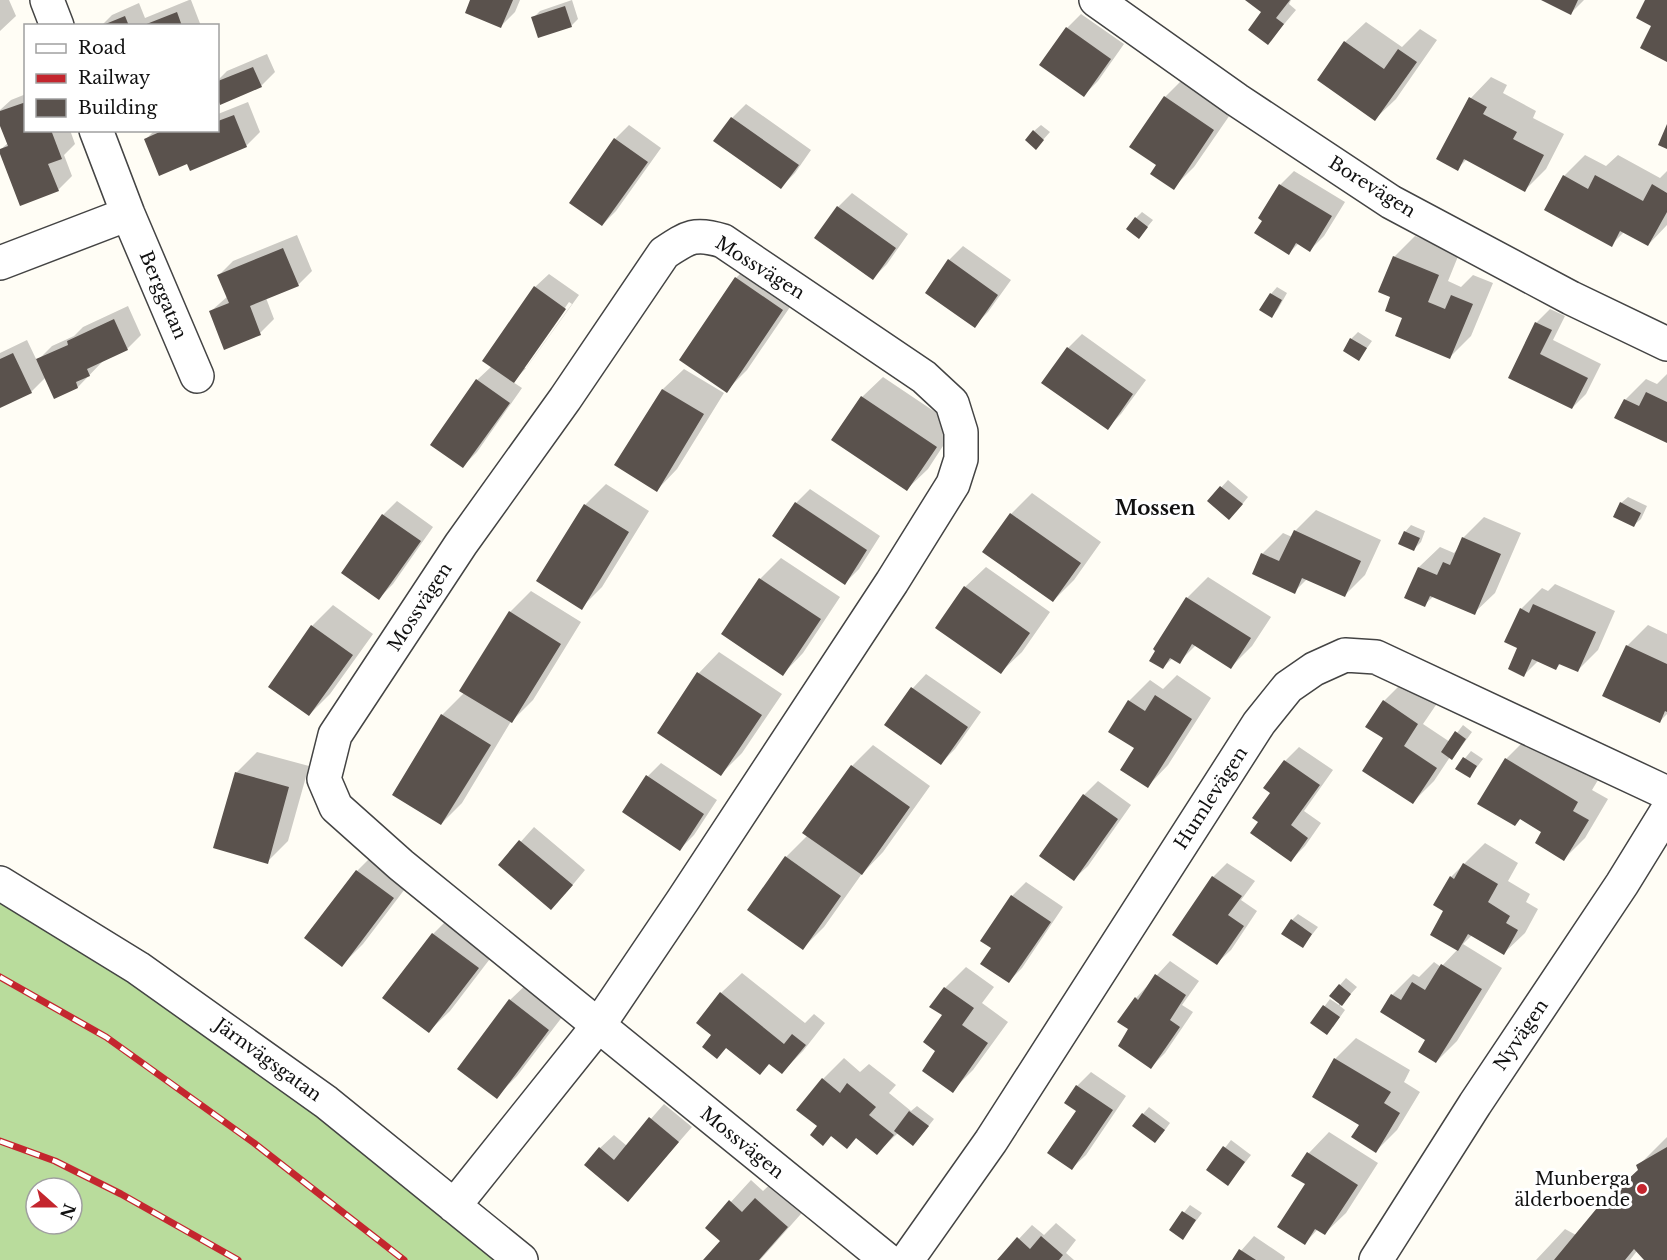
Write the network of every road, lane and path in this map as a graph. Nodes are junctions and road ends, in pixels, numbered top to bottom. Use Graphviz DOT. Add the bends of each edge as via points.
graph roads {
  1 [pos="47,0"];
  2 [pos="1096,0"];
  3 [pos="56,24"];
  4 [pos="97,132"];
  5 [pos="128,214"];
  6 [pos="0,263"];
  7 [pos="1667,344"];
  8 [pos="197,376"];
  9 [pos="1667,793"];
  10 [pos="1667,811"];
  11 [pos="0,882"];
  12 [pos="598,1026"];
  13 [pos="454,1206"];
  14 [pos="520,1260"];
  15 [pos="887,1260"];
  16 [pos="907,1260"];
  17 [pos="1376,1260"];
  1 -- 3 [label="street"];
  2 -- 7 [label="street, Borevägen" via="1391,202 1571,298"];
  4 -- 5 [label="street, Berggatan"];
  5 -- 6 [label="street"];
  5 -- 8 [label="street, Berggatan"];
  9 -- 16 [label="street, Humlevägen" via="1376,657 1346,655 1314,669 1288,687 1259,723 991,1141"];
  10 -- 17 [label="street, Nyvägen"];
  11 -- 13 [label="street, Järnvägsgatan" via="138,968 326,1102"];
  12 -- 12 [label="street, Mossvägen" via="892,582 953,484 961,459 961,432 952,403 924,377 723,241 705,235 685,239 664,253 461,544 335,735 324,779 336,807"];
  12 -- 13 [label="street, Mossvägen"];
  12 -- 15 [label="street, Mossvägen"];
  13 -- 14 [label="street, Järnvägsgatan"];
}
